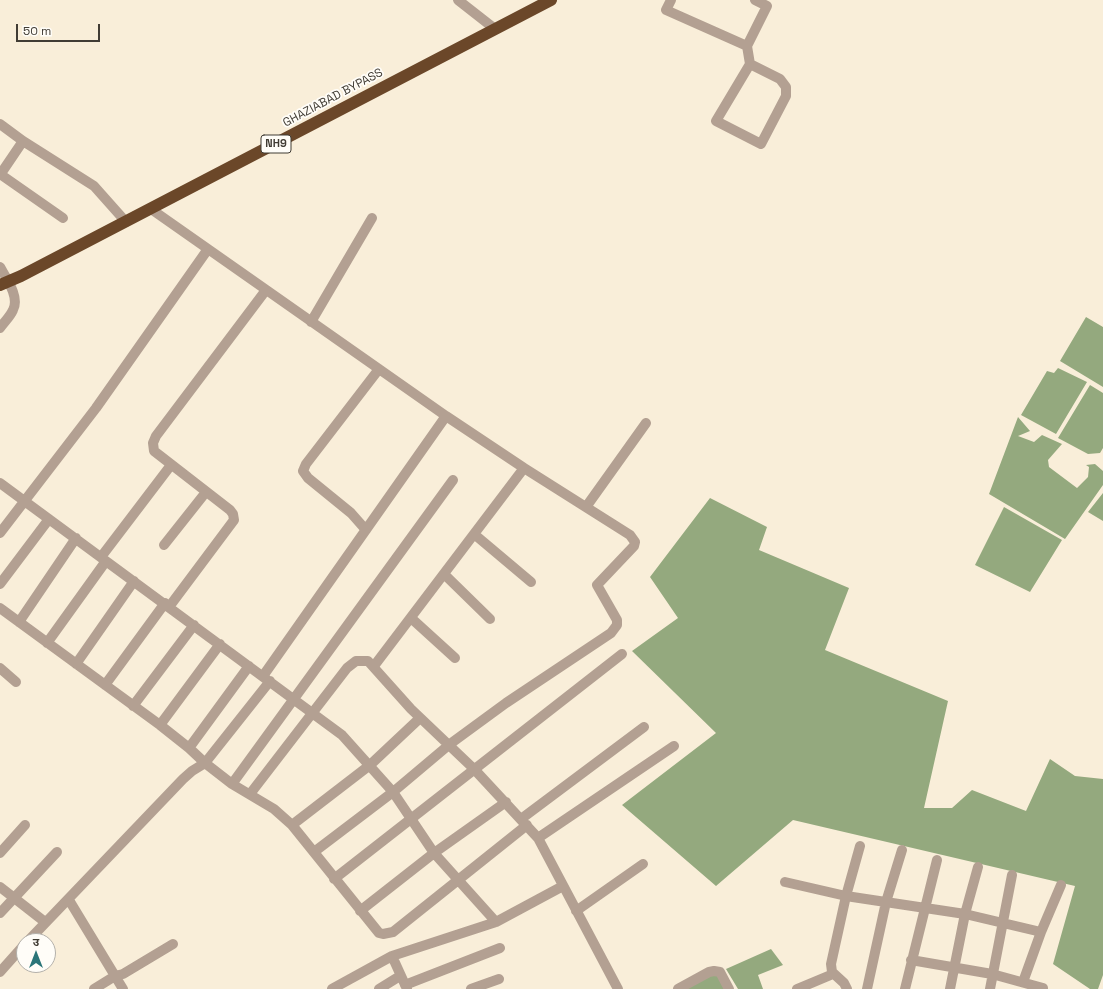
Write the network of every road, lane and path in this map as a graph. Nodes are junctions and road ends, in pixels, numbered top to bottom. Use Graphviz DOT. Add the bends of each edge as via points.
graph roads {
  1 [pos="458,0"];
  2 [pos="551,0"];
  3 [pos="672,0"];
  4 [pos="754,0"];
  5 [pos="495,29"];
  6 [pos="747,46"];
  7 [pos="750,64"];
  8 [pos="0,124"];
  9 [pos="23,141"];
  10 [pos="0,174"];
  11 [pos="151,209"];
  12 [pos="63,218"];
  13 [pos="372,218"];
  14 [pos="126,222"];
  15 [pos="208,249"];
  16 [pos="0,267"];
  17 [pos="4,284"];
  18 [pos="266,290"];
  19 [pos="312,322"];
  20 [pos="0,328"];
  21 [pos="379,369"];
  22 [pos="446,416"];
  23 [pos="646,423"];
  24 [pos="171,465"];
  25 [pos="524,468"];
  26 [pos="453,480"];
  27 [pos="0,483"];
  28 [pos="206,492"];
  29 [pos="25,501"];
  30 [pos="586,507"];
  31 [pos="49,519"];
  32 [pos="366,530"];
  33 [pos="0,533"];
  34 [pos="474,534"];
  35 [pos="76,538"];
  36 [pos="164,545"];
  37 [pos="104,559"];
  38 [pos="444,574"];
  39 [pos="134,581"];
  40 [pos="531,582"];
  41 [pos="0,584"];
  42 [pos="167,605"];
  43 [pos="0,608"];
  44 [pos="411,618"];
  45 [pos="490,619"];
  46 [pos="19,622"];
  47 [pos="194,625"];
  48 [pos="47,643"];
  49 [pos="220,644"];
  50 [pos="622,654"];
  51 [pos="455,658"];
  52 [pos="76,664"];
  53 [pos="249,666"];
  54 [pos="374,666"];
  55 [pos="0,668"];
  56 [pos="267,678"];
  57 [pos="16,682"];
  58 [pos="105,685"];
  59 [pos="294,698"];
  60 [pos="133,706"];
  61 [pos="313,712"];
  62 [pos="420,718"];
  63 [pos="160,725"];
  64 [pos="644,727"];
  65 [pos="450,744"];
  66 [pos="674,746"];
  67 [pos="189,748"];
  68 [pos="205,763"];
  69 [pos="370,765"];
  70 [pos="474,769"];
  71 [pos="232,784"];
  72 [pos="393,792"];
  73 [pos="250,794"];
  74 [pos="506,802"];
  75 [pos="412,819"];
  76 [pos="524,822"];
  77 [pos="25,825"];
  78 [pos="292,825"];
  79 [pos="538,838"];
  80 [pos="860,846"];
  81 [pos="902,850"];
  82 [pos="57,852"];
  83 [pos="314,852"];
  84 [pos="0,853"];
  85 [pos="434,853"];
  86 [pos="937,860"];
  87 [pos="643,864"];
  88 [pos="978,867"];
  89 [pos="1012,875"];
  90 [pos="334,879"];
  91 [pos="459,880"];
  92 [pos="785,882"];
  93 [pos="563,886"];
  94 [pos="1061,886"];
  95 [pos="0,887"];
  96 [pos="846,896"];
  97 [pos="13,899"];
  98 [pos="68,900"];
  99 [pos="886,902"];
  100 [pos="925,908"];
  101 [pos="360,911"];
  102 [pos="576,911"];
  103 [pos="0,913"];
  104 [pos="965,914"];
  105 [pos="45,922"];
  106 [pos="496,922"];
  107 [pos="1003,924"];
  108 [pos="1041,932"];
  109 [pos="35,933"];
  110 [pos="173,944"];
  111 [pos="500,948"];
  112 [pos="16,954"];
  113 [pos="392,956"];
  114 [pos="911,960"];
  115 [pos="953,967"];
  116 [pos="0,972"];
  117 [pos="834,974"];
  118 [pos="992,974"];
  119 [pos="115,976"];
  120 [pos="499,979"];
  121 [pos="1023,982"];
  122 [pos="404,983"];
  123 [pos="1042,988"];
  124 [pos="94,989"];
  125 [pos="123,989"];
  126 [pos="332,989"];
  127 [pos="379,989"];
  128 [pos="471,989"];
  129 [pos="618,989"];
  130 [pos="678,989"];
  131 [pos="729,989"];
  132 [pos="797,989"];
  133 [pos="847,989"];
  134 [pos="867,989"];
  135 [pos="905,989"];
  136 [pos="950,989"];
  137 [pos="990,989"];
  1 -- 5 [label="street"];
  2 -- 5 [label="highway, GHAZIABAD BYPASS / NH9"];
  3 -- 6 [label="street" via="666,10"];
  4 -- 6 [label="street" via="766,6"];
  5 -- 11 [label="highway, GHAZIABAD BYPASS / NH9"];
  6 -- 7 [label="street"];
  7 -- 7 [label="street" via="780,79 786,87 786,96 761,144 716,122"];
  8 -- 9 [label="street"];
  9 -- 10 [label="street"];
  9 -- 14 [label="street" via="94,186"];
  10 -- 12 [label="street"];
  11 -- 14 [label="highway, GHAZIABAD BYPASS / NH9"];
  11 -- 15 [label="street"];
  13 -- 19 [label="street"];
  14 -- 17 [label="highway, GHAZIABAD BYPASS / NH9"];
  15 -- 18 [label="street"];
  15 -- 29 [label="street" via="96,408"];
  16 -- 17 [label="street"];
  17 -- 20 [label="street" via="14,296 14,306"];
  18 -- 19 [label="street"];
  18 -- 24 [label="street" via="156,436 153,443 154,451"];
  19 -- 21 [label="street"];
  21 -- 22 [label="street"];
  21 -- 32 [label="street" via="303,471 351,513"];
  22 -- 25 [label="street"];
  22 -- 32 [label="street"];
  23 -- 30 [label="street"];
  24 -- 28 [label="street"];
  24 -- 37 [label="street"];
  25 -- 30 [label="street"];
  25 -- 34 [label="street"];
  26 -- 59 [label="street"];
  27 -- 29 [label="street"];
  28 -- 36 [label="street"];
  28 -- 42 [label="street" via="233,514 234,520"];
  29 -- 31 [label="street"];
  29 -- 33 [label="street"];
  30 -- 65 [label="street" via="630,535 635,542 597,586 617,620 615,629"];
  31 -- 35 [label="street"];
  31 -- 41 [label="street"];
  32 -- 56 [label="street"];
  34 -- 38 [label="street"];
  34 -- 40 [label="street"];
  35 -- 37 [label="street"];
  35 -- 46 [label="street"];
  37 -- 39 [label="street"];
  37 -- 48 [label="street"];
  38 -- 44 [label="street"];
  38 -- 45 [label="street"];
  39 -- 42 [label="street"];
  39 -- 52 [label="street"];
  42 -- 47 [label="street"];
  42 -- 58 [label="street"];
  43 -- 46 [label="street"];
  44 -- 51 [label="street"];
  44 -- 54 [label="street"];
  46 -- 48 [label="street"];
  47 -- 49 [label="street"];
  47 -- 60 [label="street"];
  48 -- 52 [label="street"];
  49 -- 53 [label="street"];
  49 -- 63 [label="street"];
  50 -- 70 [label="street"];
  52 -- 58 [label="street"];
  53 -- 56 [label="street"];
  53 -- 67 [label="street"];
  54 -- 61 [label="street" via="368,661 356,661 347,668"];
  54 -- 62 [label="street"];
  55 -- 57 [label="street"];
  56 -- 59 [label="street"];
  56 -- 68 [label="street"];
  58 -- 60 [label="street"];
  59 -- 61 [label="street"];
  59 -- 71 [label="street"];
  60 -- 63 [label="street"];
  61 -- 69 [label="street" via="342,735"];
  61 -- 73 [label="street"];
  62 -- 65 [label="street"];
  62 -- 69 [label="street"];
  63 -- 67 [label="street"];
  64 -- 76 [label="street"];
  65 -- 70 [label="street"];
  65 -- 72 [label="street"];
  66 -- 79 [label="street"];
  67 -- 68 [label="street"];
  68 -- 71 [label="street"];
  68 -- 98 [label="street" via="182,780"];
  69 -- 72 [label="street"];
  69 -- 78 [label="street"];
  70 -- 74 [label="street"];
  70 -- 75 [label="street"];
  71 -- 73 [label="street"];
  72 -- 75 [label="street"];
  72 -- 83 [label="street"];
  73 -- 78 [label="street" via="274,809"];
  74 -- 76 [label="street"];
  74 -- 85 [label="street"];
  75 -- 85 [label="street"];
  75 -- 90 [label="street"];
  76 -- 79 [label="street"];
  76 -- 91 [label="street"];
  77 -- 84 [label="street"];
  78 -- 83 [label="street"];
  79 -- 93 [label="street"];
  80 -- 96 [label="street"];
  81 -- 99 [label="street"];
  82 -- 97 [label="street"];
  83 -- 90 [label="street"];
  85 -- 91 [label="street"];
  85 -- 101 [label="street"];
  86 -- 100 [label="street"];
  87 -- 102 [label="street"];
  88 -- 104 [label="street"];
  89 -- 107 [label="street"];
  90 -- 101 [label="street"];
  91 -- 101 [label="street" via="388,934 379,933"];
  91 -- 106 [label="street"];
  92 -- 96 [label="street"];
  93 -- 102 [label="street"];
  93 -- 106 [label="street"];
  94 -- 108 [label="street"];
  95 -- 97 [label="street"];
  96 -- 99 [label="street"];
  96 -- 117 [label="street" via="831,961 831,970"];
  97 -- 103 [label="street"];
  97 -- 105 [label="street"];
  98 -- 105 [label="street"];
  98 -- 119 [label="street"];
  99 -- 100 [label="street"];
  99 -- 134 [label="street"];
  100 -- 104 [label="street"];
  100 -- 114 [label="street"];
  102 -- 129 [label="street"];
  104 -- 107 [label="street"];
  104 -- 115 [label="street"];
  105 -- 109 [label="street"];
  106 -- 113 [label="street"];
  107 -- 108 [label="street"];
  107 -- 118 [label="street"];
  108 -- 121 [label="street"];
  110 -- 119 [label="street" via="123,974"];
  111 -- 122 [label="street"];
  112 -- 116 [label="street"];
  113 -- 122 [label="street"];
  113 -- 126 [label="street"];
  114 -- 115 [label="street"];
  114 -- 135 [label="street"];
  115 -- 118 [label="street"];
  115 -- 136 [label="street"];
  117 -- 132 [label="street"];
  117 -- 133 [label="street"];
  118 -- 121 [label="street"];
  118 -- 137 [label="street"];
  119 -- 124 [label="street"];
  119 -- 125 [label="street"];
  120 -- 128 [label="street"];
  121 -- 123 [label="street"];
  122 -- 127 [label="street"];
  130 -- 131 [label="street" via="714,971 720,972"];
}
